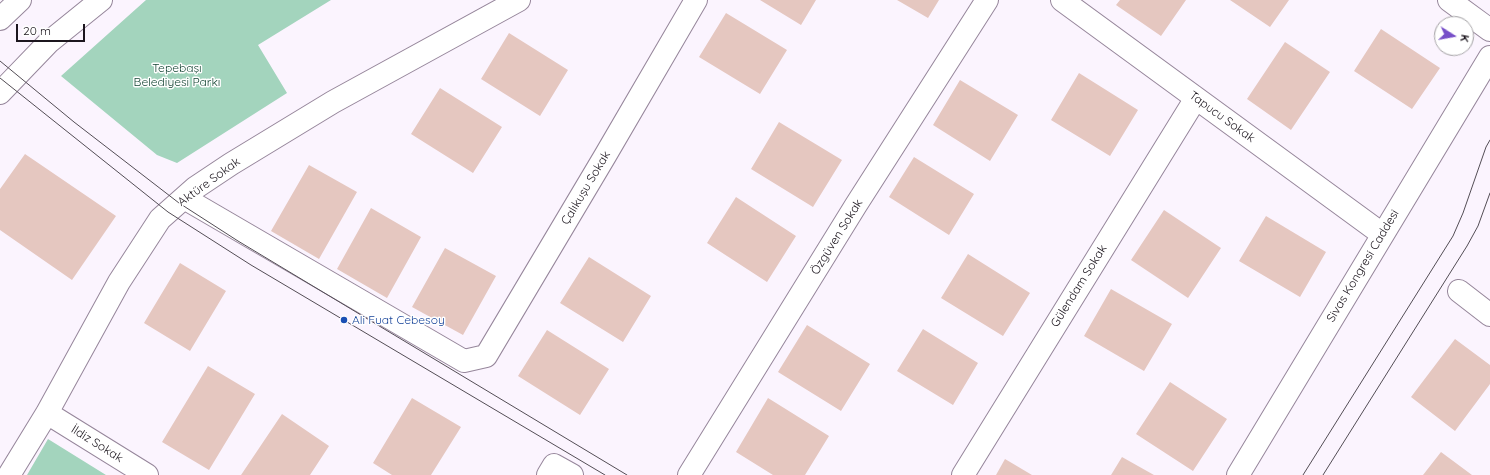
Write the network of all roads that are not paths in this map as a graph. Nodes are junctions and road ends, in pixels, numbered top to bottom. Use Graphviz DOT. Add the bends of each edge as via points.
graph roads {
  1 [pos="20,0"];
  2 [pos="101,0"];
  3 [pos="518,0"];
  4 [pos="696,0"];
  5 [pos="987,0"];
  6 [pos="1062,0"];
  7 [pos="1449,0"];
  8 [pos="0,19"];
  9 [pos="1490,30"];
  10 [pos="1490,57"];
  11 [pos="0,93"];
  12 [pos="1196,98"];
  13 [pos="184,198"];
  14 [pos="1382,234"];
  15 [pos="1459,291"];
  16 [pos="1490,315"];
  17 [pos="47,413"];
  18 [pos="9,475"];
  19 [pos="147,475"];
  20 [pos="689,475"];
  21 [pos="963,475"];
  22 [pos="1238,475"];
  1 -- 8 [label="main road"];
  2 -- 11 [label="main road" via="48,42"];
  3 -- 13 [label="main road, Aktüre Sokak" via="333,102 231,164"];
  4 -- 13 [label="main road, Çalıkuşu Sokak" via="486,356 464,361"];
  5 -- 20 [label="main road, Özgüven Sokak" via="856,205"];
  6 -- 12 [label="main road, Tapucu Sokak"];
  7 -- 9 [label="main road"];
  10 -- 14 [label="main road, Sivas Kongresi Caddesi"];
  12 -- 14 [label="main road, Tapucu Sokak"];
  12 -- 21 [label="main road, Gülendam Sokak"];
  13 -- 17 [label="main road, Aktüre Sokak" via="160,219 119,282"];
  14 -- 22 [label="main road, Sivas Kongresi Caddesi"];
  15 -- 16 [label="main road"];
  17 -- 18 [label="main road, Aktüre Sokak"];
  17 -- 19 [label="main road, İldiz Sokak"];
}
